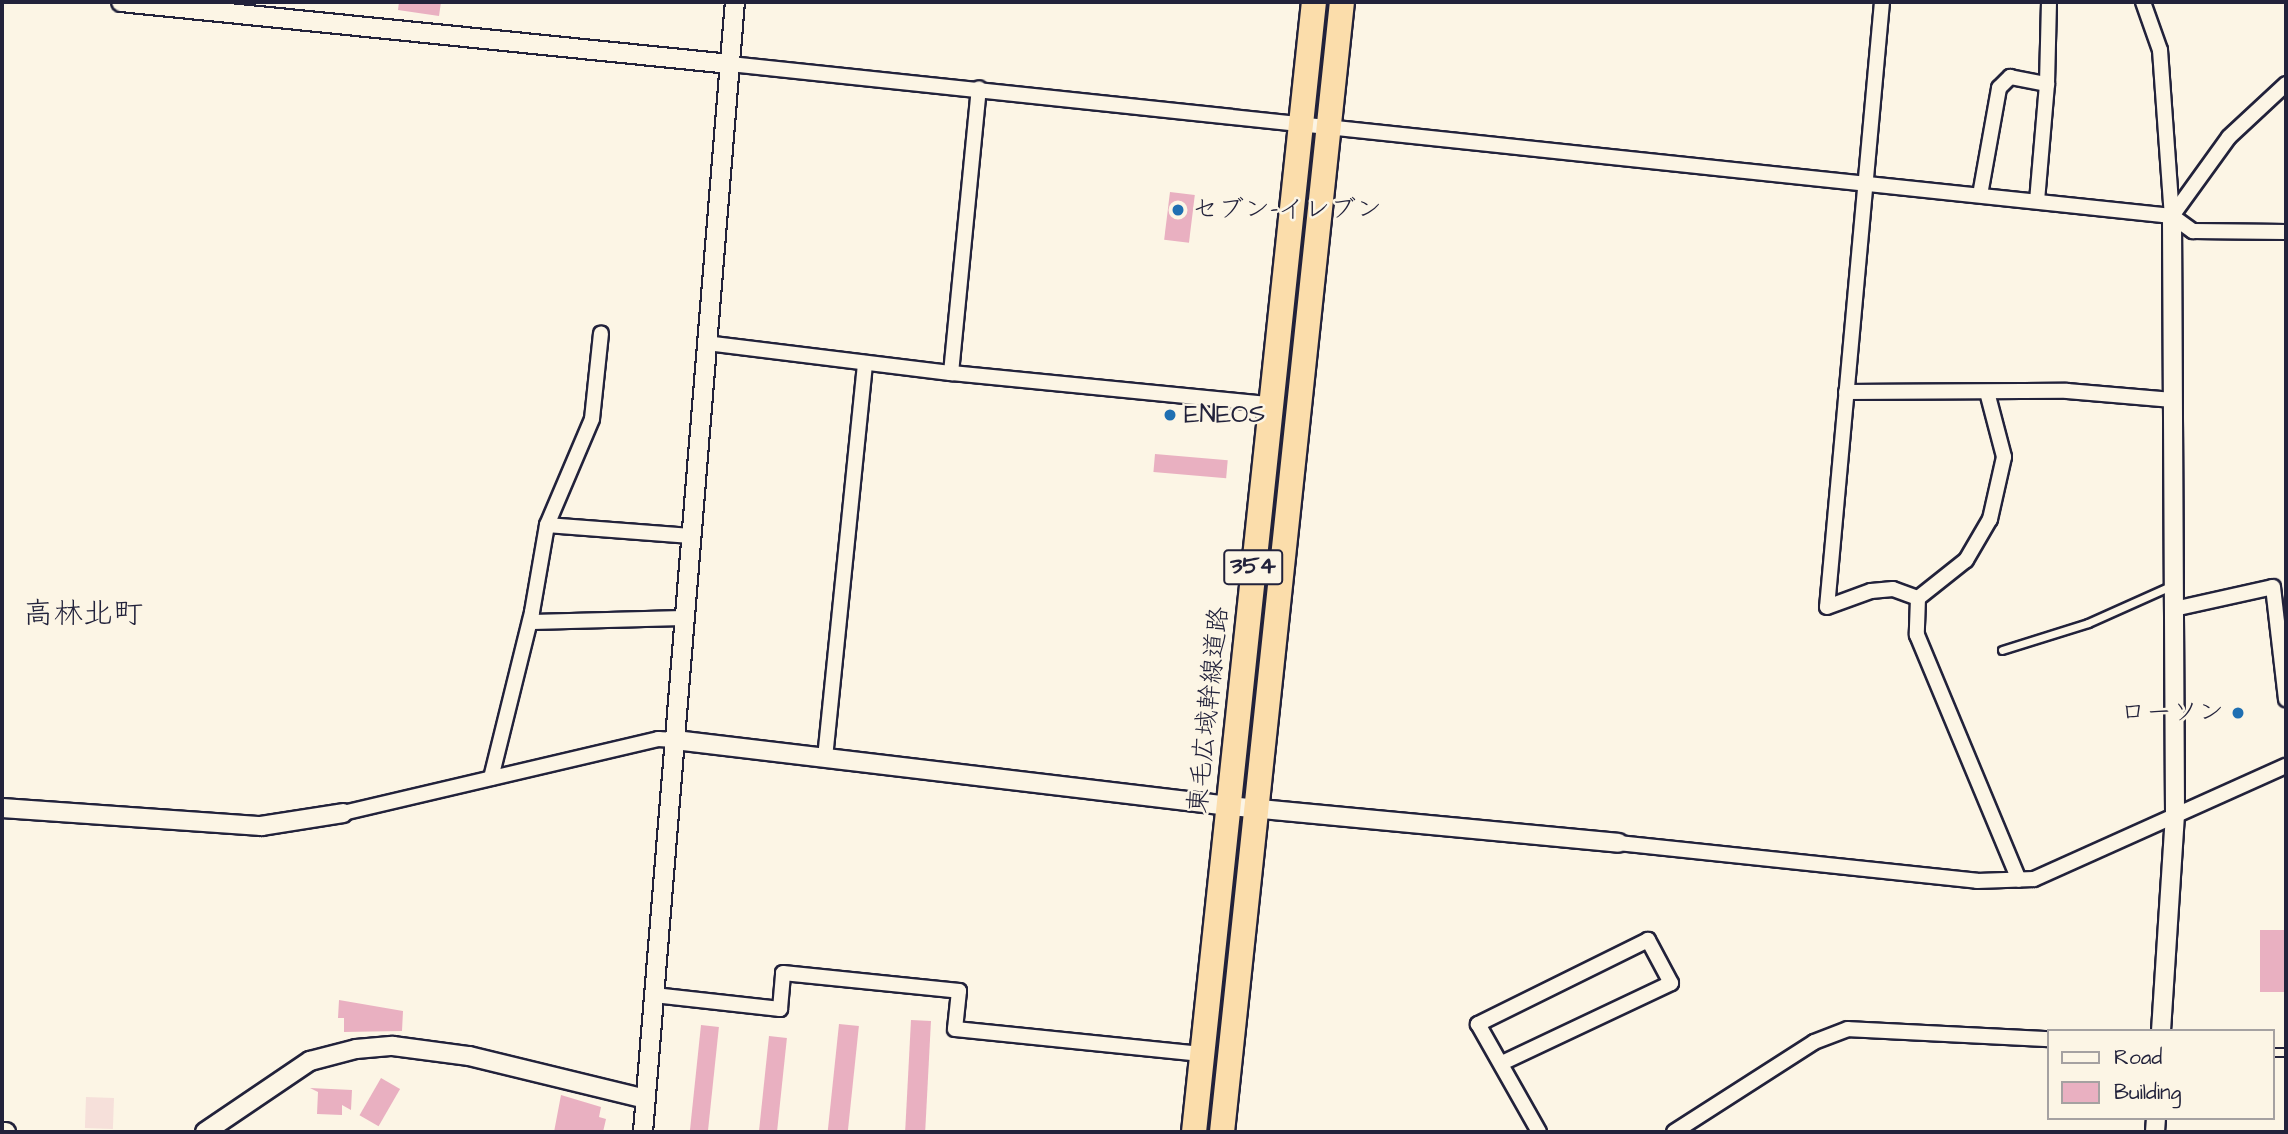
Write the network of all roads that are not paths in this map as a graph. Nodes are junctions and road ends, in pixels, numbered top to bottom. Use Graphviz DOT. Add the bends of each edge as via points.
graph roads {
  1 [pos="121,2"];
  2 [pos="735,2"];
  3 [pos="1314,2"];
  4 [pos="1342,2"];
  5 [pos="1882,2"];
  6 [pos="2049,2"];
  7 [pos="2143,2"];
  8 [pos="162,4"];
  9 [pos="730,64"];
  10 [pos="2047,83"];
  11 [pos="2286,84"];
  12 [pos="979,88"];
  13 [pos="2279,97"];
  14 [pos="1303,121"];
  15 [pos="1328,126"];
  16 [pos="1865,183"];
  17 [pos="1980,195"];
  18 [pos="2037,201"];
  19 [pos="2172,216"];
  20 [pos="2286,232"];
  21 [pos="601,333"];
  22 [pos="706,343"];
  23 [pos="865,363"];
  24 [pos="951,373"];
  25 [pos="1846,392"];
  26 [pos="1987,392"];
  27 [pos="2173,400"];
  28 [pos="1270,404"];
  29 [pos="547,525"];
  30 [pos="691,536"];
  31 [pos="2174,584"];
  32 [pos="2279,586"];
  33 [pos="1918,598"];
  34 [pos="2174,609"];
  35 [pos="685,618"];
  36 [pos="530,622"];
  37 [pos="2002,650"];
  38 [pos="2286,699"];
  39 [pos="675,740"];
  40 [pos="825,758"];
  41 [pos="2286,766"];
  42 [pos="491,778"];
  43 [pos="1229,806"];
  44 [pos="1255,807"];
  45 [pos="2,808"];
  46 [pos="2175,812"];
  47 [pos="343,813"];
  48 [pos="1618,843"];
  49 [pos="2019,880"];
  50 [pos="654,995"];
  51 [pos="2161,1029"];
  52 [pos="2046,1039"];
  53 [pos="1202,1054"];
  54 [pos="1502,1063"];
  55 [pos="645,1099"];
  56 [pos="205,1132"];
  57 [pos="643,1132"];
  58 [pos="1194,1132"];
  59 [pos="1222,1132"];
  60 [pos="1539,1132"];
  61 [pos="1674,1132"];
  1 -- 8 [label="street"];
  2 -- 9 [label="street"];
  3 -- 14 [label="highway, 東毛広域幹線道路 / 354"];
  4 -- 15 [label="highway, 354"];
  5 -- 16 [label="street"];
  6 -- 10 [label="street"];
  7 -- 19 [label="street" via="2160,50"];
  8 -- 9 [label="street"];
  9 -- 12 [label="street"];
  9 -- 22 [label="street"];
  10 -- 17 [label="street" via="2010,77 1999,88"];
  10 -- 18 [label="street"];
  11 -- 13 [label="street"];
  12 -- 14 [label="street"];
  12 -- 24 [label="street"];
  13 -- 19 [label="street" via="2229,137"];
  14 -- 15 [label="street"];
  14 -- 28 [label="highway, 東毛広域幹線道路 / 354"];
  15 -- 16 [label="street"];
  15 -- 44 [label="highway, 354"];
  16 -- 17 [label="street"];
  16 -- 25 [label="street"];
  17 -- 18 [label="street"];
  18 -- 19 [label="street"];
  19 -- 20 [label="street" via="2193,231"];
  19 -- 27 [label="street"];
  21 -- 29 [label="street" via="592,419"];
  22 -- 23 [label="street"];
  22 -- 30 [label="street"];
  23 -- 24 [label="street"];
  23 -- 40 [label="street"];
  24 -- 28 [label="street"];
  25 -- 26 [label="street"];
  25 -- 33 [label="street" via="1828,607 1871,591 1893,589"];
  26 -- 27 [label="street" via="2067,391"];
  26 -- 33 [label="street" via="2004,457 1990,519 1966,560"];
  27 -- 31 [label="street"];
  28 -- 43 [label="highway, 東毛広域幹線道路 / 354"];
  29 -- 30 [label="street"];
  29 -- 36 [label="street"];
  30 -- 35 [label="street"];
  31 -- 34 [label="street"];
  31 -- 37 [label="lane" via="2088,623"];
  32 -- 34 [label="street"];
  32 -- 38 [label="street"];
  33 -- 49 [label="street" via="1917,635"];
  34 -- 46 [label="street"];
  35 -- 36 [label="street"];
  35 -- 39 [label="street"];
  36 -- 42 [label="street"];
  39 -- 40 [label="street"];
  39 -- 42 [label="street" via="659,739"];
  39 -- 50 [label="street"];
  40 -- 43 [label="street"];
  41 -- 46 [label="street"];
  42 -- 47 [label="street"];
  43 -- 44 [label="street"];
  43 -- 53 [label="highway, 東毛広域幹線道路 / 354"];
  44 -- 48 [label="street"];
  44 -- 59 [label="highway, 354"];
  45 -- 47 [label="street" via="261,826"];
  46 -- 49 [label="street" via="2034,879"];
  46 -- 51 [label="street"];
  48 -- 49 [label="street" via="1964,879"];
  50 -- 53 [label="street" via="780,1009 783,973 959,991 955,1028"];
  50 -- 55 [label="street"];
  52 -- 61 [label="street" via="1848,1029 1814,1042"];
  53 -- 58 [label="highway, 東毛広域幹線道路 / 354"];
  54 -- 54 [label="street" via="1478,1024 1648,940 1671,983"];
  54 -- 60 [label="street"];
  55 -- 56 [label="street" via="469,1056 381,1047 310,1061"];
  55 -- 57 [label="street"];
}
